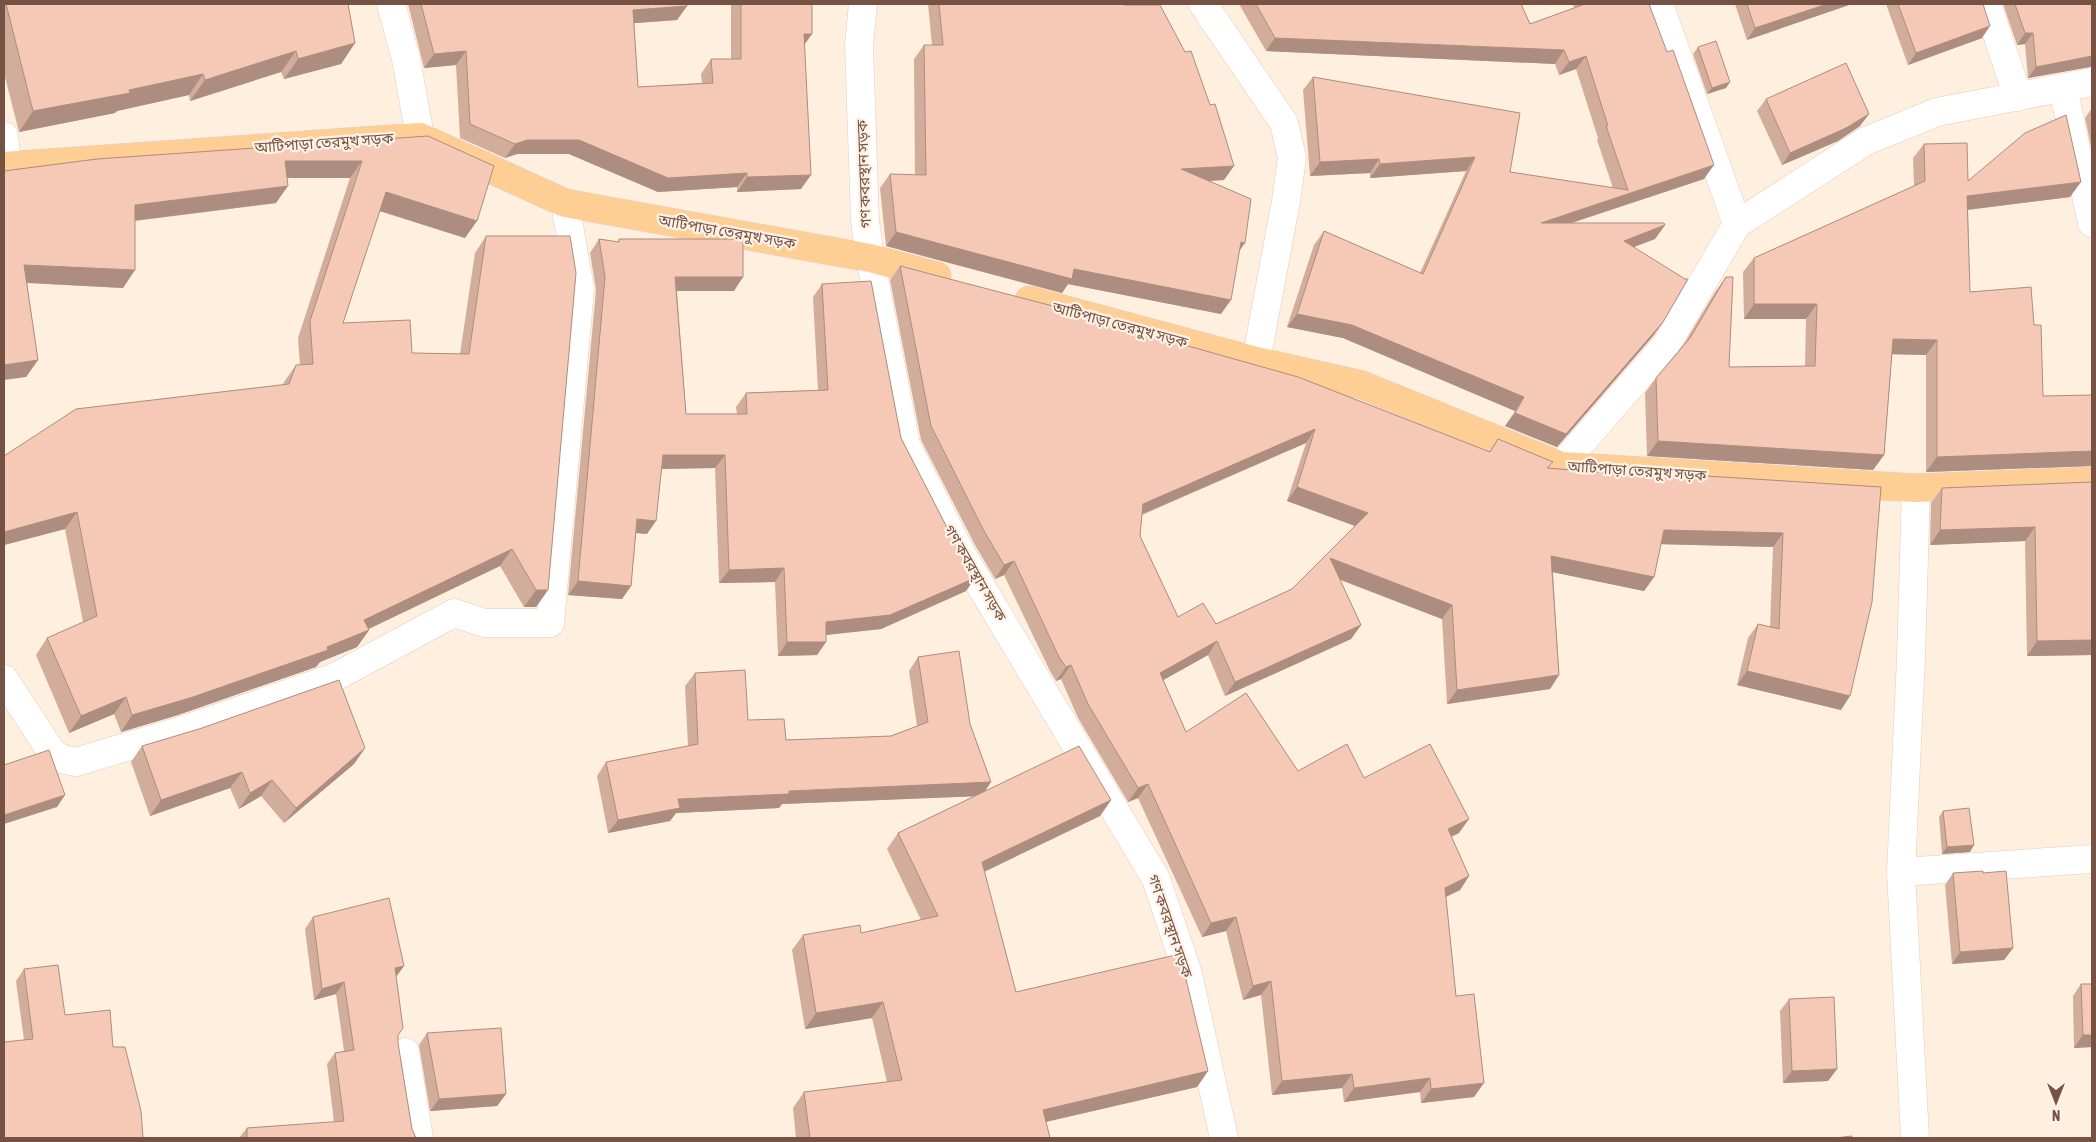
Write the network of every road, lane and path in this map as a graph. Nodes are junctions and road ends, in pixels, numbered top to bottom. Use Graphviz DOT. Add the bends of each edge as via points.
graph roads {
  1 [pos="391,4"];
  2 [pos="863,4"];
  3 [pos="1204,4"];
  4 [pos="1659,4"];
  5 [pos="1987,4"];
  6 [pos="2092,82"];
  7 [pos="2063,88"];
  8 [pos="2018,97"];
  9 [pos="4,136"];
  10 [pos="420,136"];
  11 [pos="6,165"];
  12 [pos="565,203"];
  13 [pos="2092,223"];
  14 [pos="1737,224"];
  15 [pos="870,258"];
  16 [pos="964,283"];
  17 [pos="1002,293"];
  18 [pos="1256,361"];
  19 [pos="1560,466"];
  20 [pos="2092,481"];
  21 [pos="1916,488"];
  22 [pos="4,679"];
  23 [pos="2092,859"];
  24 [pos="1901,872"];
  25 [pos="405,1052"];
  26 [pos="419,1138"];
  27 [pos="1224,1138"];
  28 [pos="1915,1138"];
  1 -- 10 [label="street" via="406,59"];
  2 -- 15 [label="street, গণ কবরস্থান সড়ক" via="859,46 865,221"];
  3 -- 18 [label="street" via="1284,123 1292,158"];
  4 -- 14 [label="street"];
  5 -- 8 [label="street"];
  6 -- 7 [label="street"];
  7 -- 8 [label="street"];
  7 -- 13 [label="street"];
  8 -- 14 [label="street" via="1937,112 1866,140"];
  9 -- 11 [label="street"];
  10 -- 11 [label="main road, আটিপাড়া তেরমুখ সড়ক"];
  10 -- 12 [label="main road, আটিপাড়া তেরমুখ সড়ক"];
  12 -- 15 [label="main road, আটিপাড়া তেরমুখ সড়ক"];
  12 -- 22 [label="street" via="580,289 550,623 484,623 454,613 333,678 184,730 76,762 62,759 51,751"];
  14 -- 19 [label="street" via="1666,345"];
  15 -- 16 [label="main road, আটিপাড়া তেরমুখ সড়ক"];
  15 -- 27 [label="street, গণ কবরস্থান সড়ক" via="906,445 961,553 1156,879 1188,974"];
  17 -- 18 [label="main road, আটিপাড়া তেরমুখ সড়ক"];
  18 -- 19 [label="main road, আটিপাড়া তেরমুখ সড়ক" via="1362,385"];
  19 -- 21 [label="main road, আটিপাড়া তেরমুখ সড়ক"];
  20 -- 21 [label="main road, আটিপাড়া তেরমুখ সড়ক"];
  21 -- 24 [label="street"];
  23 -- 24 [label="street"];
  24 -- 28 [label="street"];
  25 -- 26 [label="street"];
}
